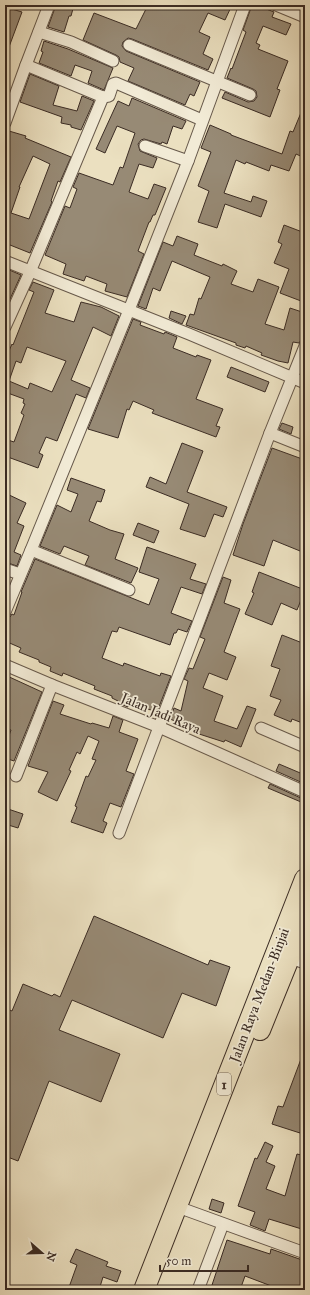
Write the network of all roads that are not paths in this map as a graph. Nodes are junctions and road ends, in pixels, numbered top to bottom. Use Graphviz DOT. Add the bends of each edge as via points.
graph roads {
  1 [pos="49,5"];
  2 [pos="245,5"];
  3 [pos="276,5"];
  4 [pos="305,17"];
  5 [pos="39,32"];
  6 [pos="129,45"];
  7 [pos="113,62"];
  8 [pos="26,65"];
  9 [pos="217,80"];
  10 [pos="250,95"];
  11 [pos="103,96"];
  12 [pos="202,120"];
  13 [pos="5,123"];
  14 [pos="144,146"];
  15 [pos="188,161"];
  16 [pos="5,261"];
  17 [pos="30,272"];
  18 [pos="129,310"];
  19 [pos="5,327"];
  20 [pos="305,346"];
  21 [pos="292,378"];
  22 [pos="305,383"];
  23 [pos="270,433"];
  24 [pos="305,447"];
  25 [pos="31,550"];
  26 [pos="5,568"];
  27 [pos="20,574"];
  28 [pos="129,590"];
  29 [pos="5,612"];
  30 [pos="5,665"];
  31 [pos="52,685"];
  32 [pos="159,728"];
  33 [pos="261,728"];
  34 [pos="305,747"];
  35 [pos="16,776"];
  36 [pos="305,792"];
  37 [pos="119,833"];
  38 [pos="305,879"];
  39 [pos="305,919"];
  40 [pos="290,958"];
  41 [pos="186,1210"];
  42 [pos="223,1224"];
  43 [pos="305,1253"];
  44 [pos="144,1290"];
  45 [pos="155,1290"];
  46 [pos="198,1290"];
  1 -- 5 [label="street"];
  2 -- 9 [label="street"];
  3 -- 4 [label="street"];
  5 -- 7 [label="street" via="72,42"];
  5 -- 8 [label="street"];
  6 -- 9 [label="street"];
  8 -- 11 [label="street"];
  8 -- 13 [label="street"];
  9 -- 10 [label="street"];
  9 -- 12 [label="street"];
  11 -- 12 [label="street" via="109,96 116,83"];
  11 -- 17 [label="street"];
  12 -- 15 [label="street"];
  14 -- 15 [label="street"];
  15 -- 18 [label="street"];
  16 -- 17 [label="street"];
  17 -- 18 [label="street"];
  17 -- 19 [label="street"];
  18 -- 21 [label="street"];
  18 -- 25 [label="street"];
  20 -- 21 [label="street"];
  21 -- 22 [label="street"];
  21 -- 23 [label="street"];
  23 -- 24 [label="street"];
  23 -- 32 [label="street"];
  25 -- 27 [label="street"];
  25 -- 28 [label="street"];
  26 -- 27 [label="street"];
  27 -- 29 [label="street"];
  30 -- 31 [label="street, Jalan Jadi Raya"];
  31 -- 32 [label="street, Jalan Jadi Raya"];
  31 -- 35 [label="street"];
  32 -- 36 [label="street, Jalan Jadi Raya"];
  32 -- 37 [label="street"];
  33 -- 34 [label="street"];
  38 -- 40 [label="highway, Jalan Raya Medan-Binjai / 1"];
  39 -- 40 [label="highway, Jalan Raya Medan-Binjai / 1"];
  40 -- 41 [label="highway, Jalan Raya Medan-Binjai / 1"];
  40 -- 44 [label="highway, Jalan Raya Medan-Binjai / 1"];
  41 -- 42 [label="street"];
  41 -- 45 [label="highway, Jalan Raya Medan-Binjai / 1"];
  42 -- 43 [label="street"];
  42 -- 46 [label="street"];
}
